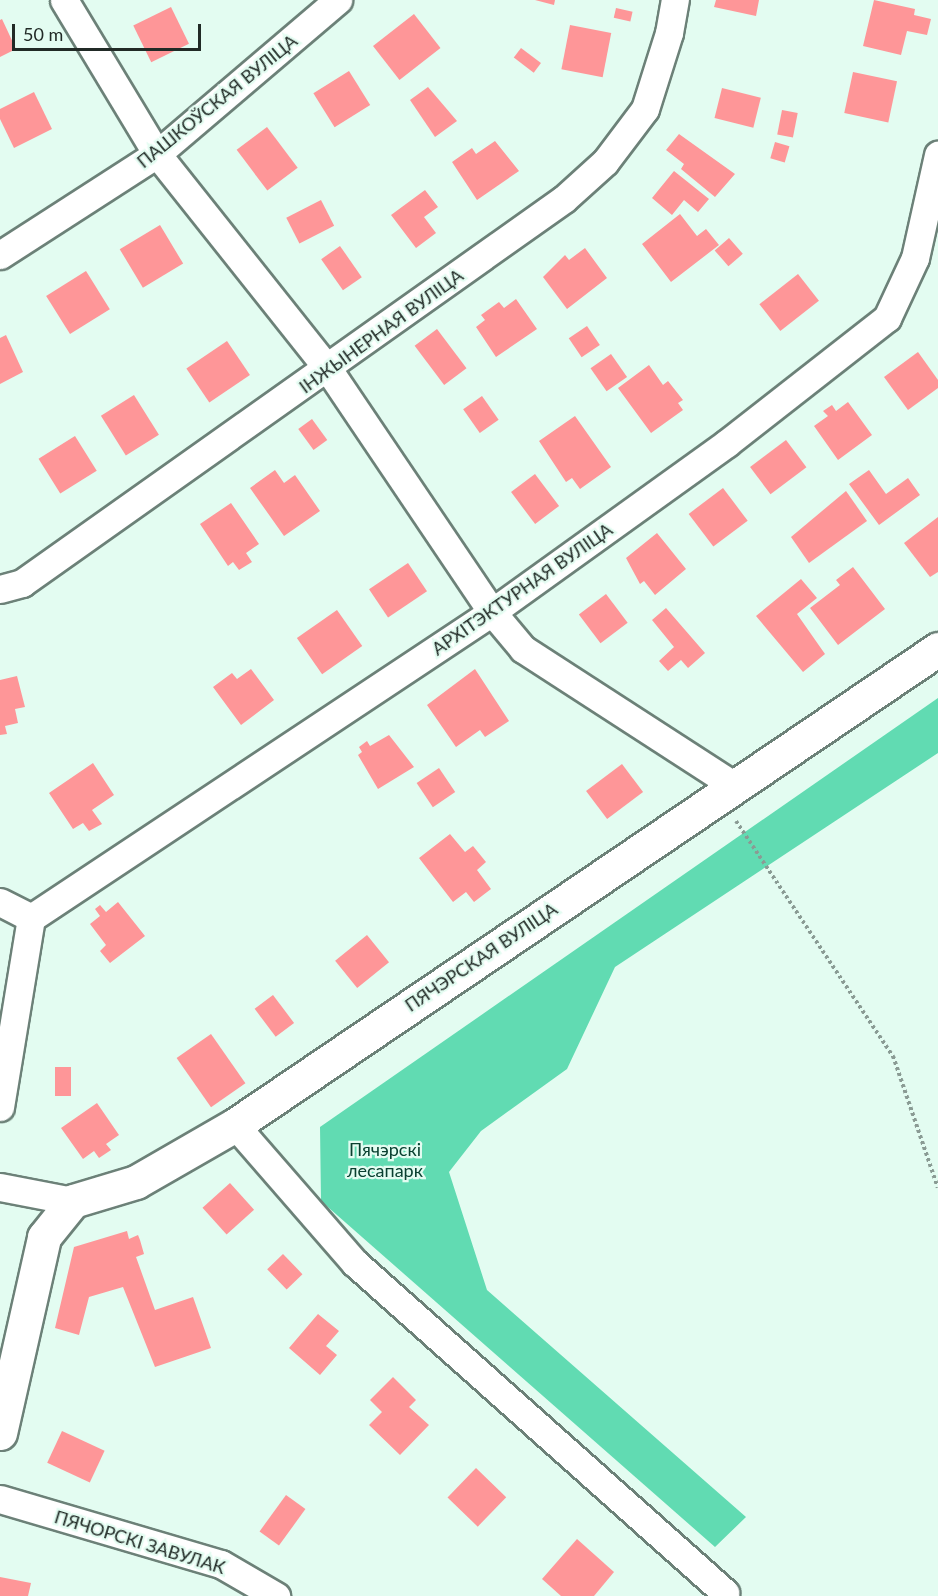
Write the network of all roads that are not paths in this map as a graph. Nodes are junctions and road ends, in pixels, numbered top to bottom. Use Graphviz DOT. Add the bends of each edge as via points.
graph roads {
  1 [pos="64,0"];
  2 [pos="338,0"];
  3 [pos="675,0"];
  4 [pos="157,154"];
  5 [pos="938,155"];
  6 [pos="0,255"];
  7 [pos="328,369"];
  8 [pos="0,589"];
  9 [pos="492,612"];
  10 [pos="938,649"];
  11 [pos="726,790"];
  12 [pos="0,902"];
  13 [pos="31,918"];
  14 [pos="0,1107"];
  15 [pos="235,1125"];
  16 [pos="0,1187"];
  17 [pos="73,1201"];
  18 [pos="0,1433"];
  19 [pos="0,1499"];
  20 [pos="725,1593"];
  21 [pos="276,1596"];
  1 -- 4 [label="street"];
  2 -- 4 [label="street, ПАШКОЎСКАЯ ВУЛІЦА"];
  3 -- 7 [label="street, ІНЖЫНЕРНАЯ ВУЛІЦА" via="645,110 605,162 564,199"];
  4 -- 6 [label="street, ПАШКОЎСКАЯ ВУЛІЦА"];
  4 -- 7 [label="street"];
  5 -- 9 [label="street, АРХІТЭКТУРНАЯ ВУЛІЦА" via="915,258 886,318 727,443"];
  7 -- 8 [label="street, ІНЖЫНЕРНАЯ ВУЛІЦА" via="22,583"];
  7 -- 9 [label="street"];
  9 -- 11 [label="street" via="523,650"];
  9 -- 13 [label="street, АРХІТЭКТУРНАЯ ВУЛІЦА"];
  10 -- 11 [label="street, ПЯЧЭРСКАЯ ВУЛІЦА"];
  11 -- 15 [label="street, ПЯЧЭРСКАЯ ВУЛІЦА"];
  12 -- 13 [label="street"];
  13 -- 14 [label="street"];
  15 -- 17 [label="street, ПЯЧЭРСКАЯ ВУЛІЦА" via="136,1182"];
  15 -- 20 [label="street" via="355,1263"];
  16 -- 17 [label="street, ПЯЧЭРСКАЯ ВУЛІЦА"];
  17 -- 18 [label="street" via="44,1237"];
  19 -- 21 [label="street, ПЯЧОРСКІ ЗАВУЛАК" via="221,1564"];
}
